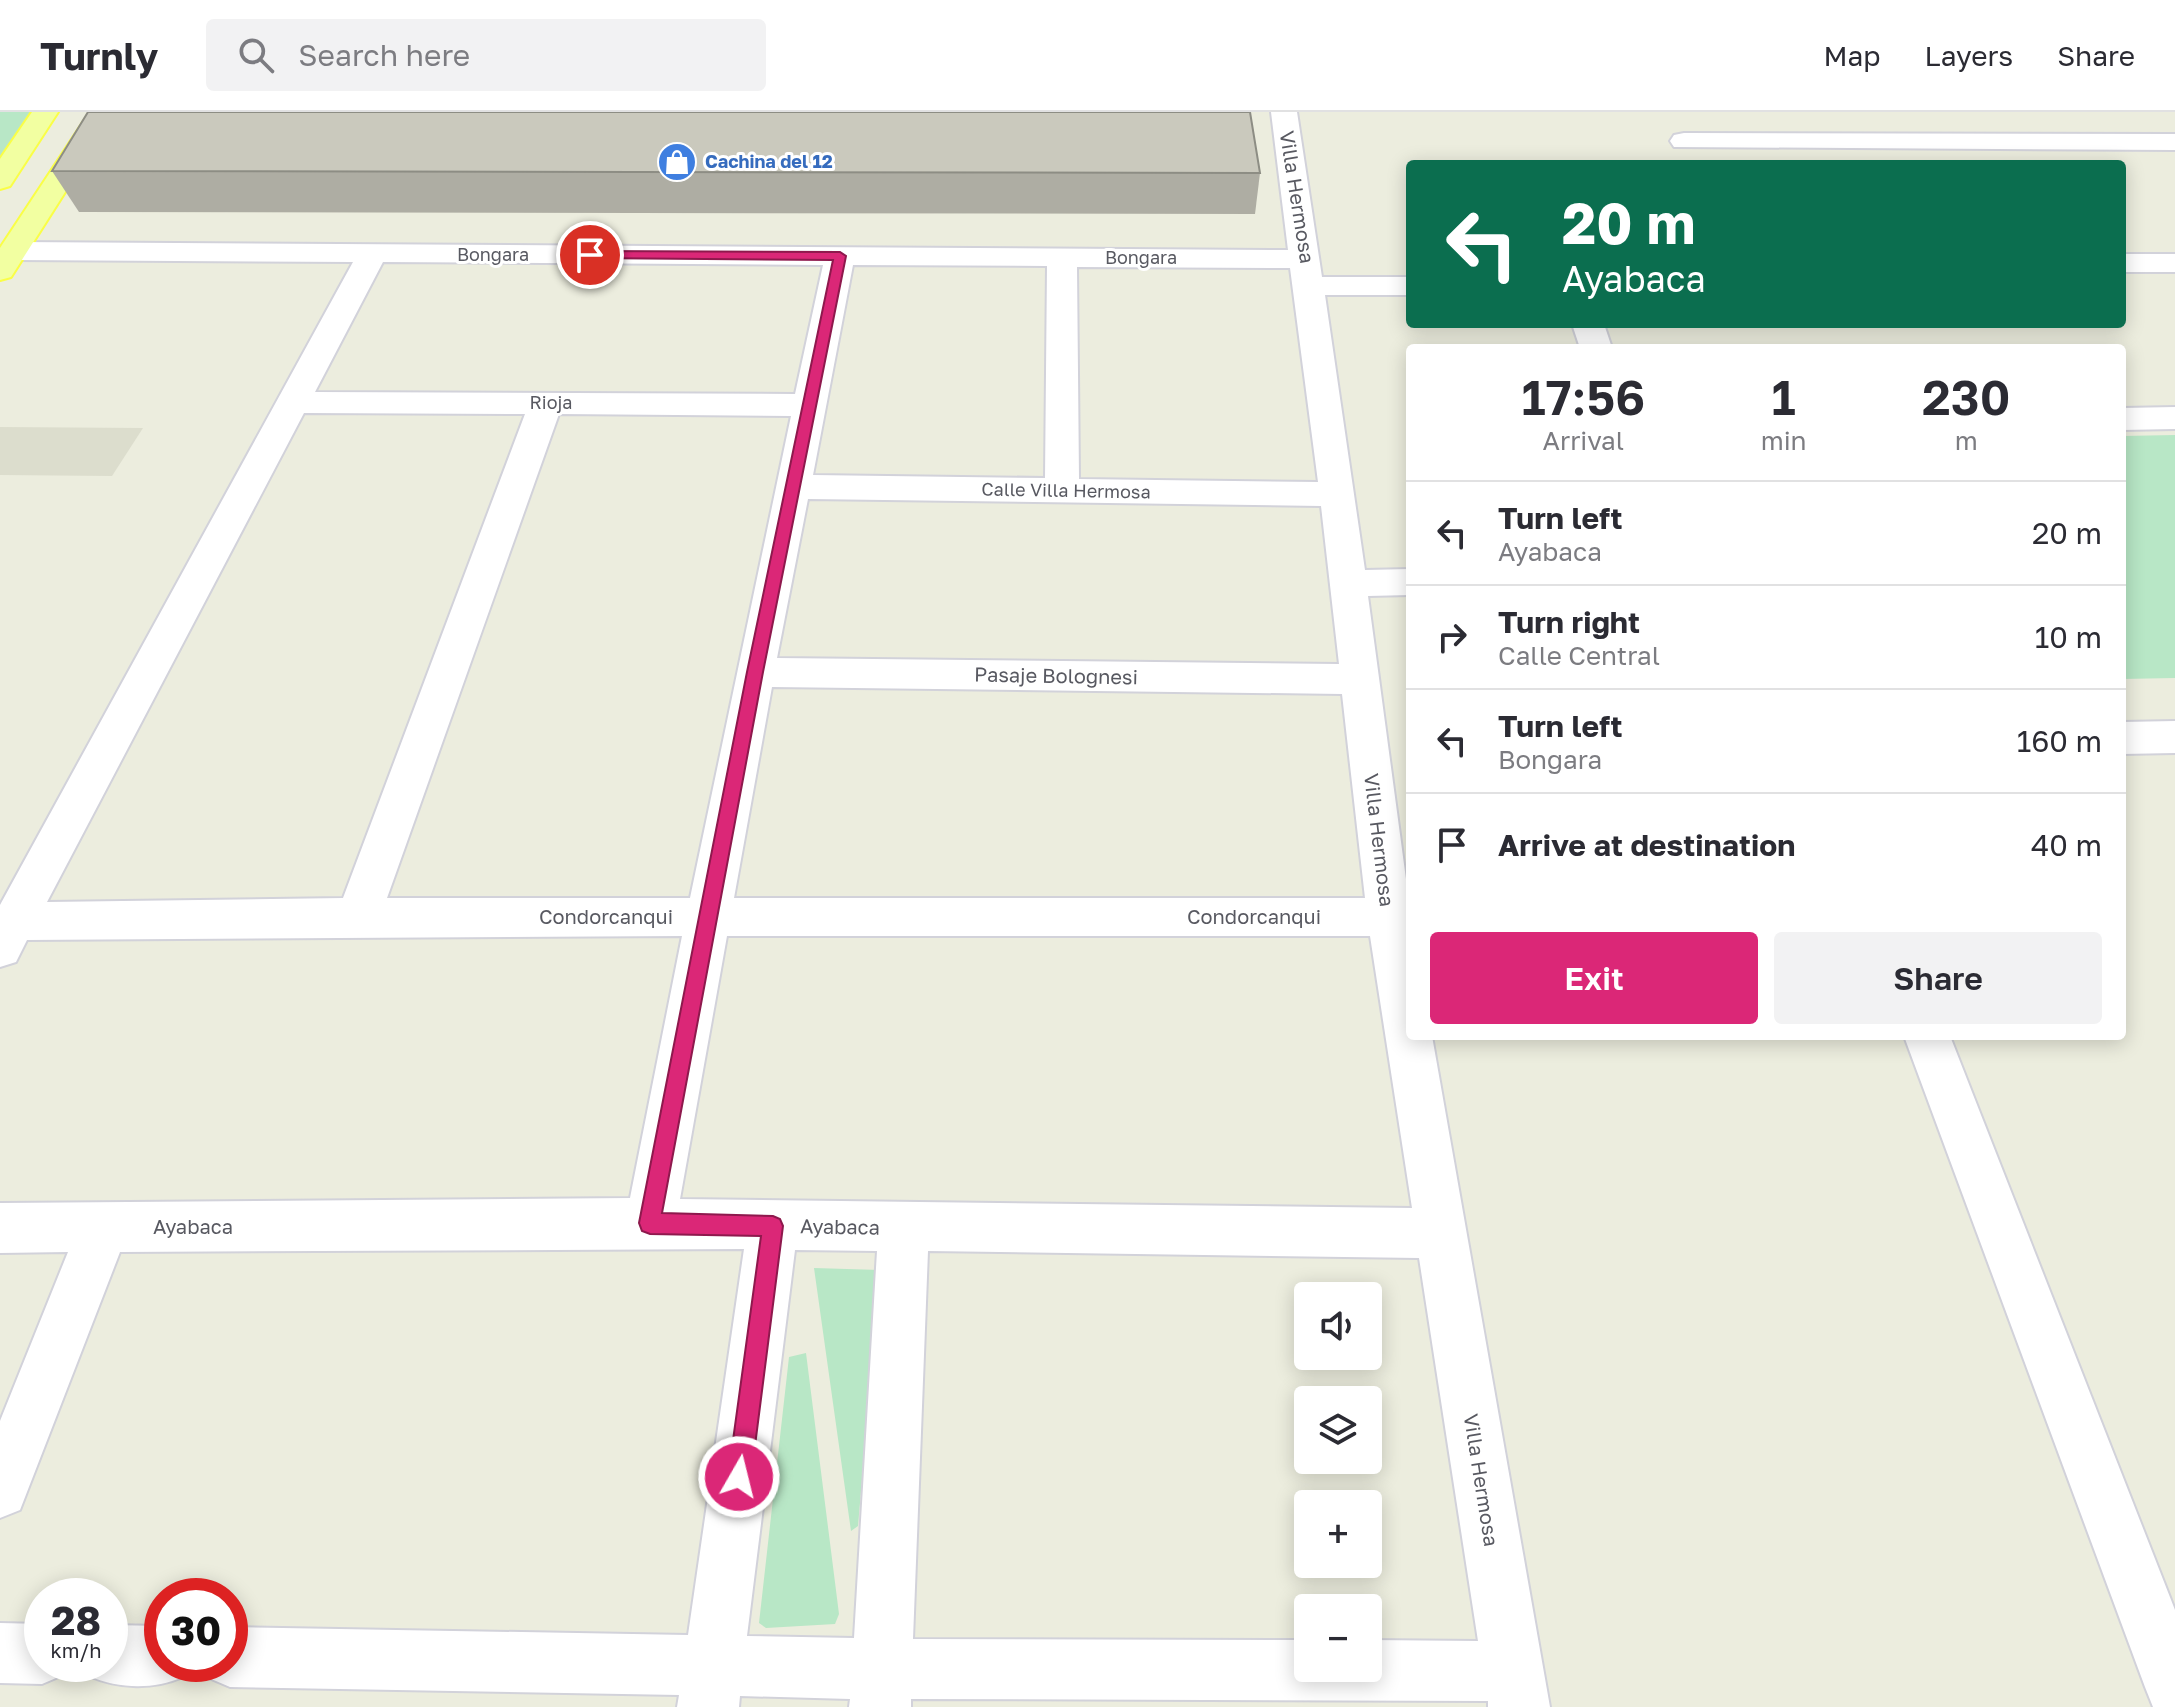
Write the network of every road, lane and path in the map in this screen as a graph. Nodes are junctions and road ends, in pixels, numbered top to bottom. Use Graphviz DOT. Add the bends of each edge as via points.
graph roads {
  1 [pos="1284,112"];
  2 [pos="1865,112"];
  3 [pos="2164,112"];
  4 [pos="102,114"];
  5 [pos="42,116"];
  6 [pos="2175,124"];
  7 [pos="1684,142"];
  8 [pos="1883,142"];
  9 [pos="2175,142"];
  10 [pos="2,174"];
  11 [pos="372,255"];
  12 [pos="840,256"];
  13 [pos="1062,257"];
  14 [pos="8,261"];
  15 [pos="2126,263"];
  16 [pos="2175,263"];
  17 [pos="1308,272"];
  18 [pos="1406,285"];
  19 [pos="292,402"];
  20 [pos="546,403"];
  21 [pos="809,405"];
  22 [pos="2175,418"];
  23 [pos="2126,419"];
  24 [pos="794,487"];
  25 [pos="1062,491"];
  26 [pos="1337,494"];
  27 [pos="1406,582"];
  28 [pos="1348,583"];
  29 [pos="755,672"];
  30 [pos="1358,679"];
  31 [pos="2175,737"];
  32 [pos="2126,738"];
  33 [pos="1393,808"];
  34 [pos="358,917"];
  35 [pos="708,917"];
  36 [pos="1389,917"];
  37 [pos="7,934"];
  38 [pos="1406,1020"];
  39 [pos="1409,1040"];
  40 [pos="1929,1040"];
  41 [pos="650,1223"];
  42 [pos="773,1226"];
  43 [pos="104,1227"];
  44 [pos="904,1227"];
  45 [pos="0,1228"];
  46 [pos="1441,1233"];
  47 [pos="0,1490"];
  48 [pos="0,1653"];
  49 [pos="24,1654"];
  50 [pos="248,1658"];
  51 [pos="711,1686"];
  52 [pos="2175,1687"];
  53 [pos="882,1688"];
  54 [pos="1516,1689"];
  1 -- 17 [label="street, Villa Hermosa"];
  2 -- 8 [label="street"];
  3 -- 6 [label="street"];
  4 -- 5 [label="main road"];
  4 -- 14 [label="main road"];
  5 -- 10 [label="main road"];
  7 -- 8 [label="street"];
  8 -- 9 [label="street"];
  11 -- 12 [label="street, Bongara"];
  11 -- 14 [label="street, Bongara"];
  11 -- 19 [label="street"];
  12 -- 13 [label="street, Bongara"];
  12 -- 21 [label="street"];
  13 -- 17 [label="street, Bongara"];
  13 -- 25 [label="street"];
  15 -- 16 [label="street"];
  17 -- 18 [label="street, Bongara"];
  17 -- 26 [label="street, Villa Hermosa"];
  19 -- 20 [label="street, Rioja"];
  19 -- 37 [label="street"];
  20 -- 21 [label="street, Rioja"];
  20 -- 34 [label="street"];
  21 -- 24 [label="street"];
  22 -- 23 [label="street"];
  24 -- 25 [label="street, Calle Villa Hermosa"];
  24 -- 29 [label="street"];
  25 -- 26 [label="street, Calle Villa Hermosa"];
  26 -- 28 [label="street, Villa Hermosa"];
  27 -- 28 [label="street"];
  28 -- 30 [label="street, Villa Hermosa"];
  29 -- 30 [label="street, Pasaje Bolognesi"];
  29 -- 35 [label="street"];
  30 -- 33 [label="street, Villa Hermosa"];
  31 -- 32 [label="street"];
  33 -- 36 [label="street, Villa Hermosa"];
  34 -- 35 [label="street, Condorcanqui"];
  34 -- 37 [label="street, Condorcanqui"];
  35 -- 36 [label="street, Condorcanqui"];
  35 -- 41 [label="street"];
  36 -- 38 [label="street, Villa Hermosa"];
  39 -- 46 [label="street, Villa Hermosa"];
  40 -- 52 [label="street"];
  41 -- 42 [label="street, Ayabaca"];
  41 -- 43 [label="street, Ayabaca"];
  42 -- 44 [label="street, Ayabaca"];
  42 -- 51 [label="street"];
  43 -- 45 [label="street, Ayabaca"];
  43 -- 47 [label="street"];
  44 -- 46 [label="street, Ayabaca"];
  44 -- 53 [label="street"];
  46 -- 54 [label="street, Villa Hermosa"];
  48 -- 49 [label="street"];
  50 -- 51 [label="street"];
  51 -- 53 [label="street"];
  53 -- 54 [label="street"];
}
